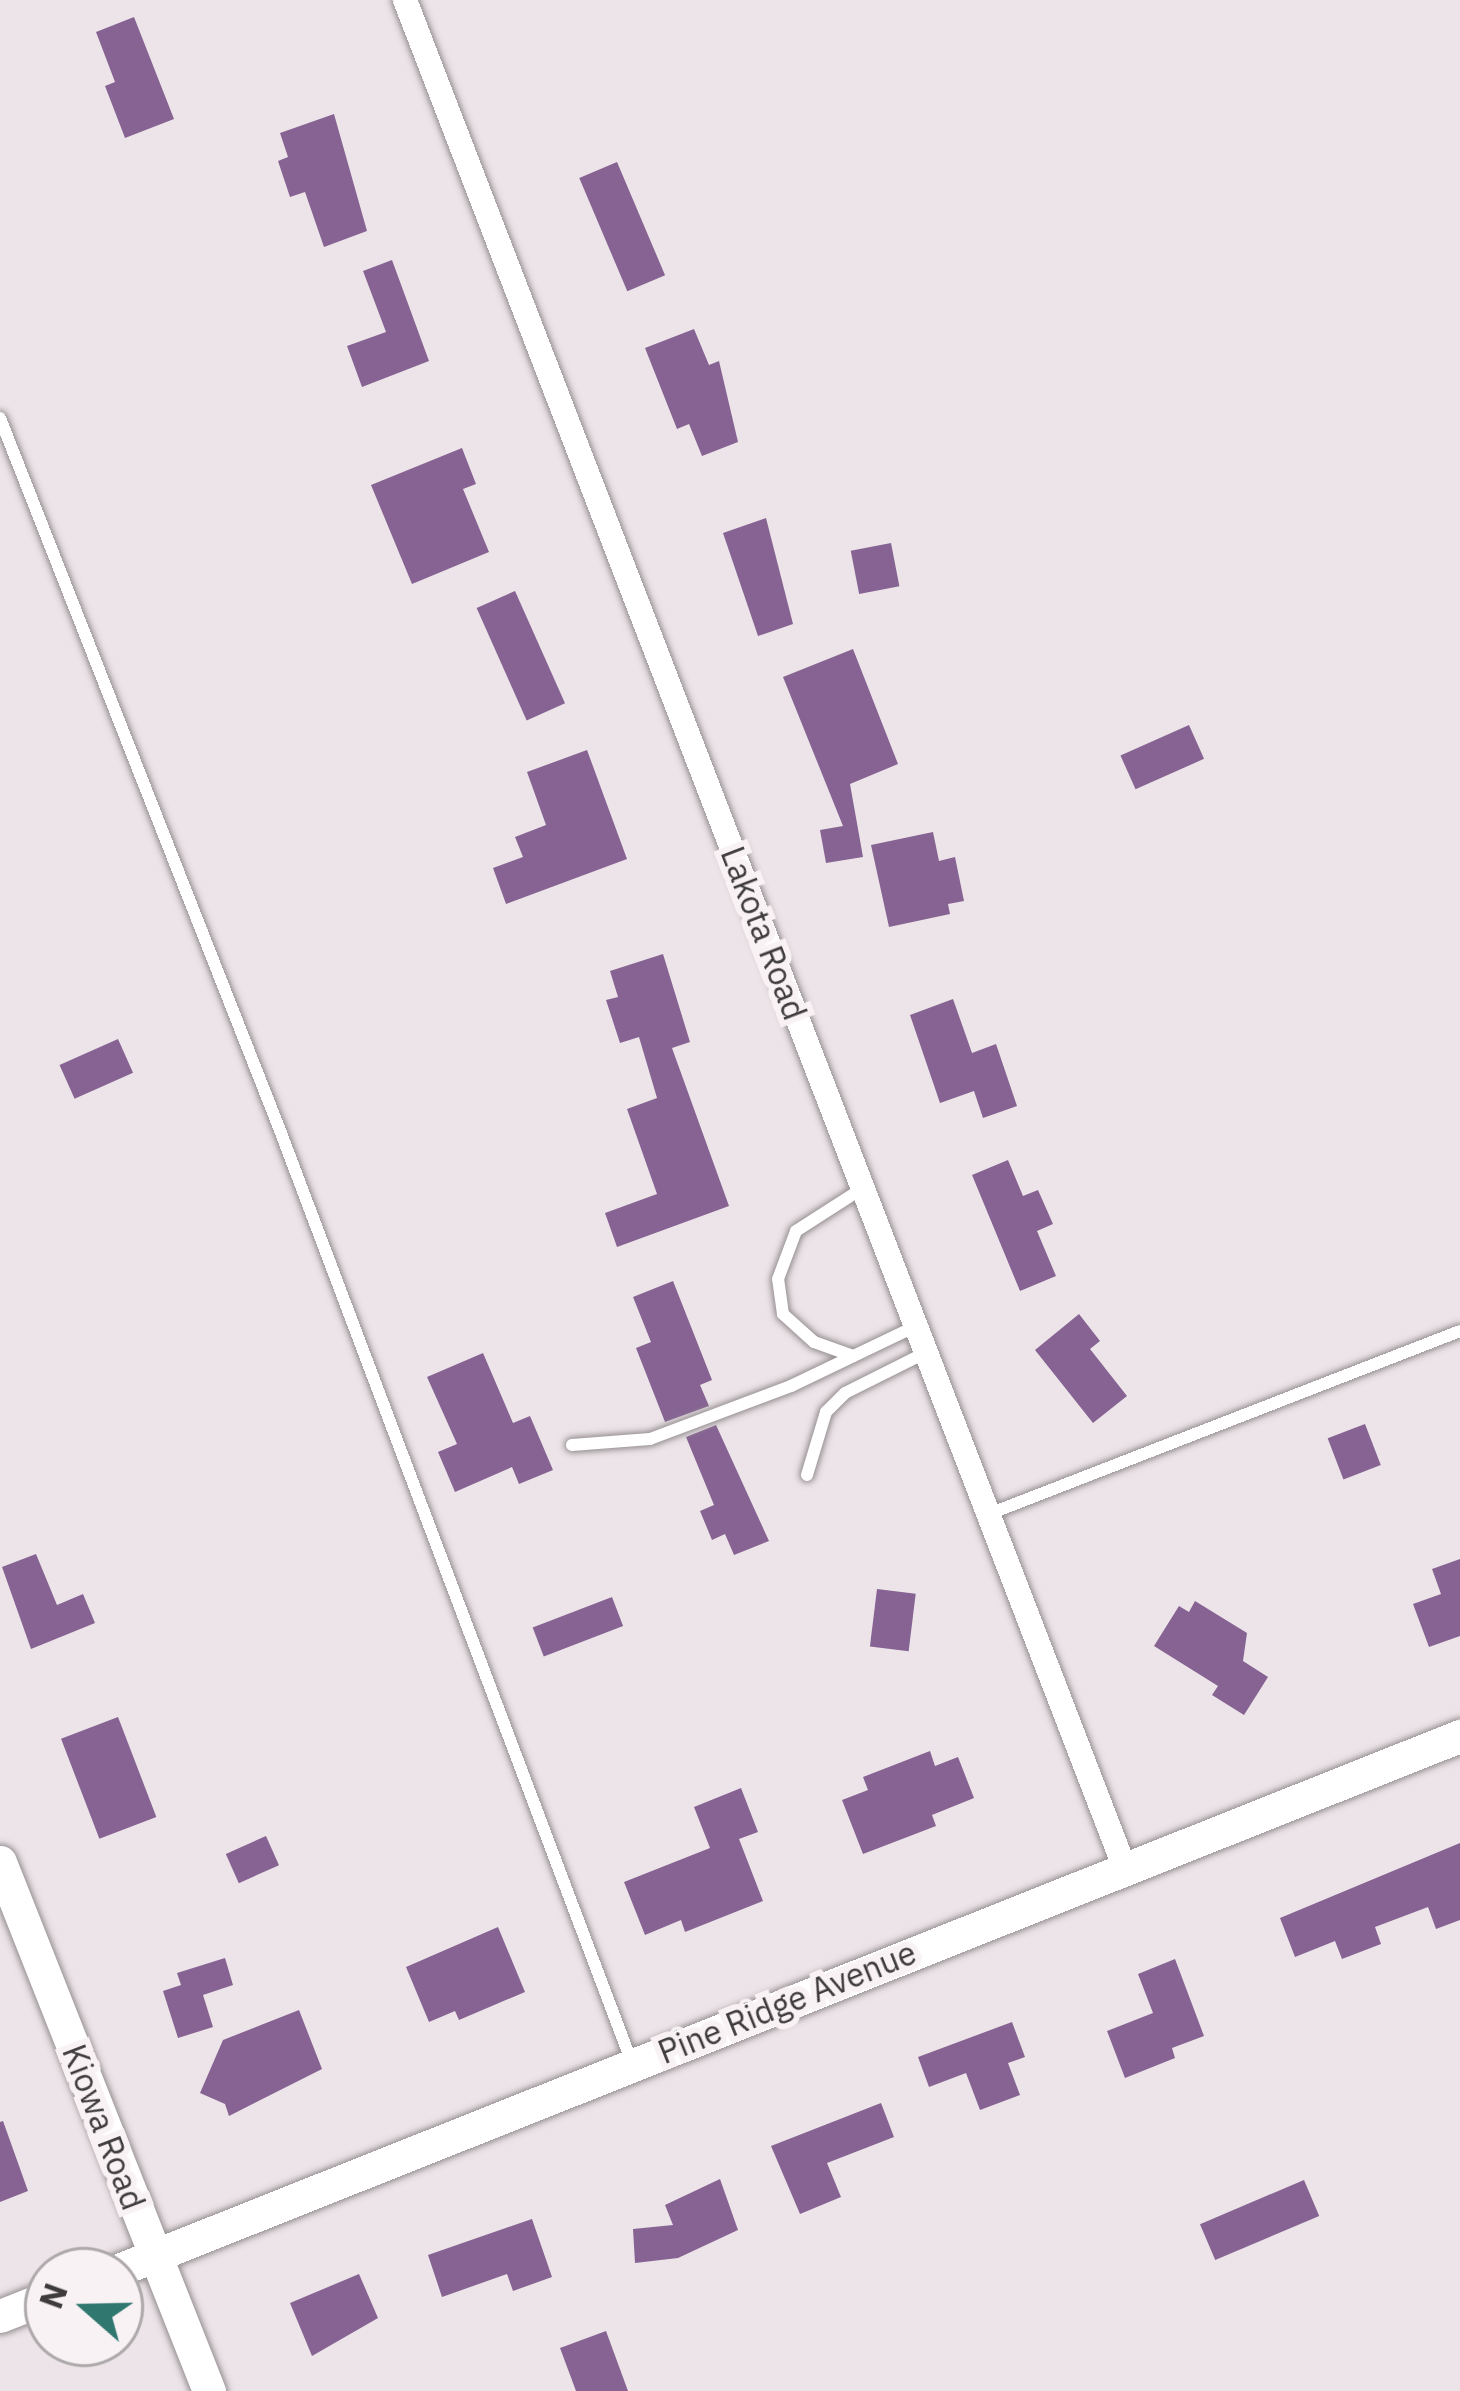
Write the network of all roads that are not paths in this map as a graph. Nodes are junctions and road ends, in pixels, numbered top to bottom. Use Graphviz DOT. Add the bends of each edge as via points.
graph roads {
  1 [pos="405,0"];
  2 [pos="0,418"];
  3 [pos="863,1188"];
  4 [pos="916,1326"];
  5 [pos="1460,1331"];
  6 [pos="926,1352"];
  7 [pos="853,1356"];
  8 [pos="572,1445"];
  9 [pos="807,1475"];
  10 [pos="988,1514"];
  11 [pos="1460,1736"];
  12 [pos="0,1862"];
  13 [pos="1124,1866"];
  14 [pos="632,2064"];
  15 [pos="154,2256"];
  16 [pos="144,2260"];
  17 [pos="209,2391"];
  1 -- 3 [label="street, Lakota Road"];
  2 -- 14 [label="lane" via="281,1133"];
  3 -- 4 [label="street, Lakota Road"];
  3 -- 7 [label="lane" via="796,1231 778,1279 783,1314 814,1342"];
  4 -- 6 [label="street, Lakota Road"];
  4 -- 7 [label="lane"];
  5 -- 10 [label="lane"];
  6 -- 9 [label="lane" via="845,1393 826,1412"];
  6 -- 10 [label="street, Lakota Road"];
  7 -- 8 [label="lane" via="650,1439"];
  10 -- 13 [label="street, Lakota Road"];
  11 -- 13 [label="street, Pine Ridge Avenue"];
  12 -- 15 [label="street, Kiowa Road"];
  13 -- 14 [label="street, Pine Ridge Avenue"];
  14 -- 15 [label="street, Pine Ridge Avenue"];
  15 -- 16 [label="street, Pine Ridge Avenue"];
  15 -- 17 [label="street, Kiowa Road"];
}
